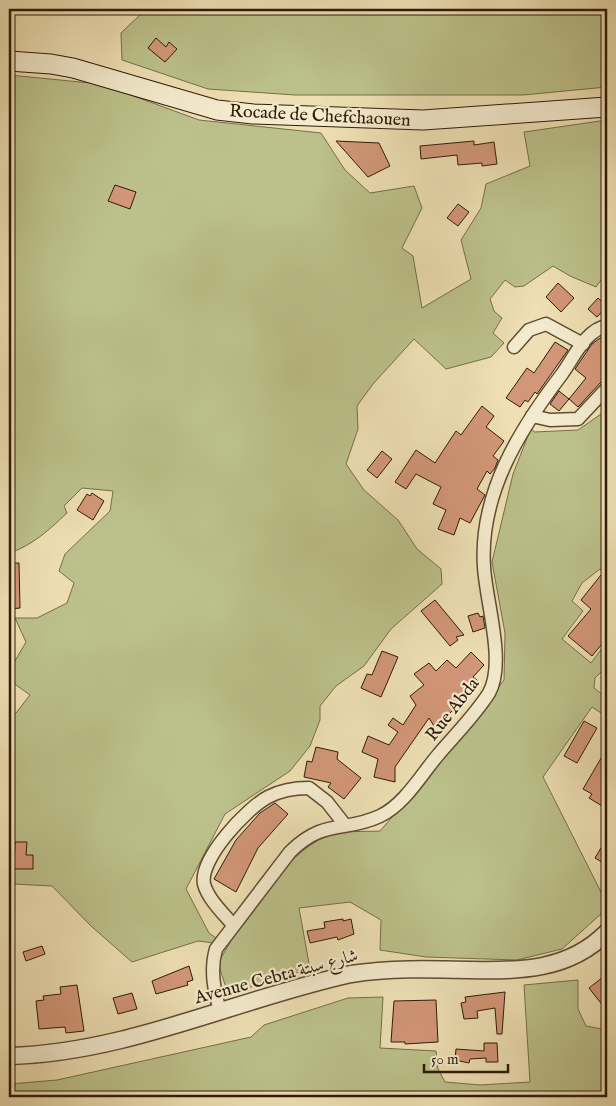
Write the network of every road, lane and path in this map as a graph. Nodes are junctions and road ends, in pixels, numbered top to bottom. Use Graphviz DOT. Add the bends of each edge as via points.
graph roads {
  1 [pos="9,61"];
  2 [pos="607,107"];
  3 [pos="607,326"];
  4 [pos="583,344"];
  5 [pos="514,347"];
  6 [pos="607,388"];
  7 [pos="532,416"];
  8 [pos="345,825"];
  9 [pos="233,925"];
  10 [pos="607,932"];
  11 [pos="220,1011"];
  12 [pos="9,1056"];
  1 -- 2 [label="main road, Rocade de Chefchaouen" via="73,68 216,110 253,114 423,120"];
  3 -- 4 [label="street, Rue Abda" via="598,328"];
  4 -- 5 [label="street" via="546,324 529,330"];
  4 -- 7 [label="street, Rue Abda"];
  6 -- 7 [label="street" via="578,420"];
  7 -- 8 [label="street, Rue Abda" via="503,467 485,528 484,566 496,657 492,690 397,804 380,816"];
  8 -- 9 [label="street, Rue Abda" via="319,830 300,842"];
  8 -- 9 [label="street" via="328,802 309,788 277,793 249,812 216,851 205,871 208,892"];
  9 -- 11 [label="street, Rue Abda" via="216,949 212,962"];
  10 -- 11 [label="street, Avenue Cebta شارع سبتة" via="580,954 547,966 485,971 378,970 315,982"];
  11 -- 12 [label="street, Avenue Cebta شارع سبتة" via="82,1049"];
}
